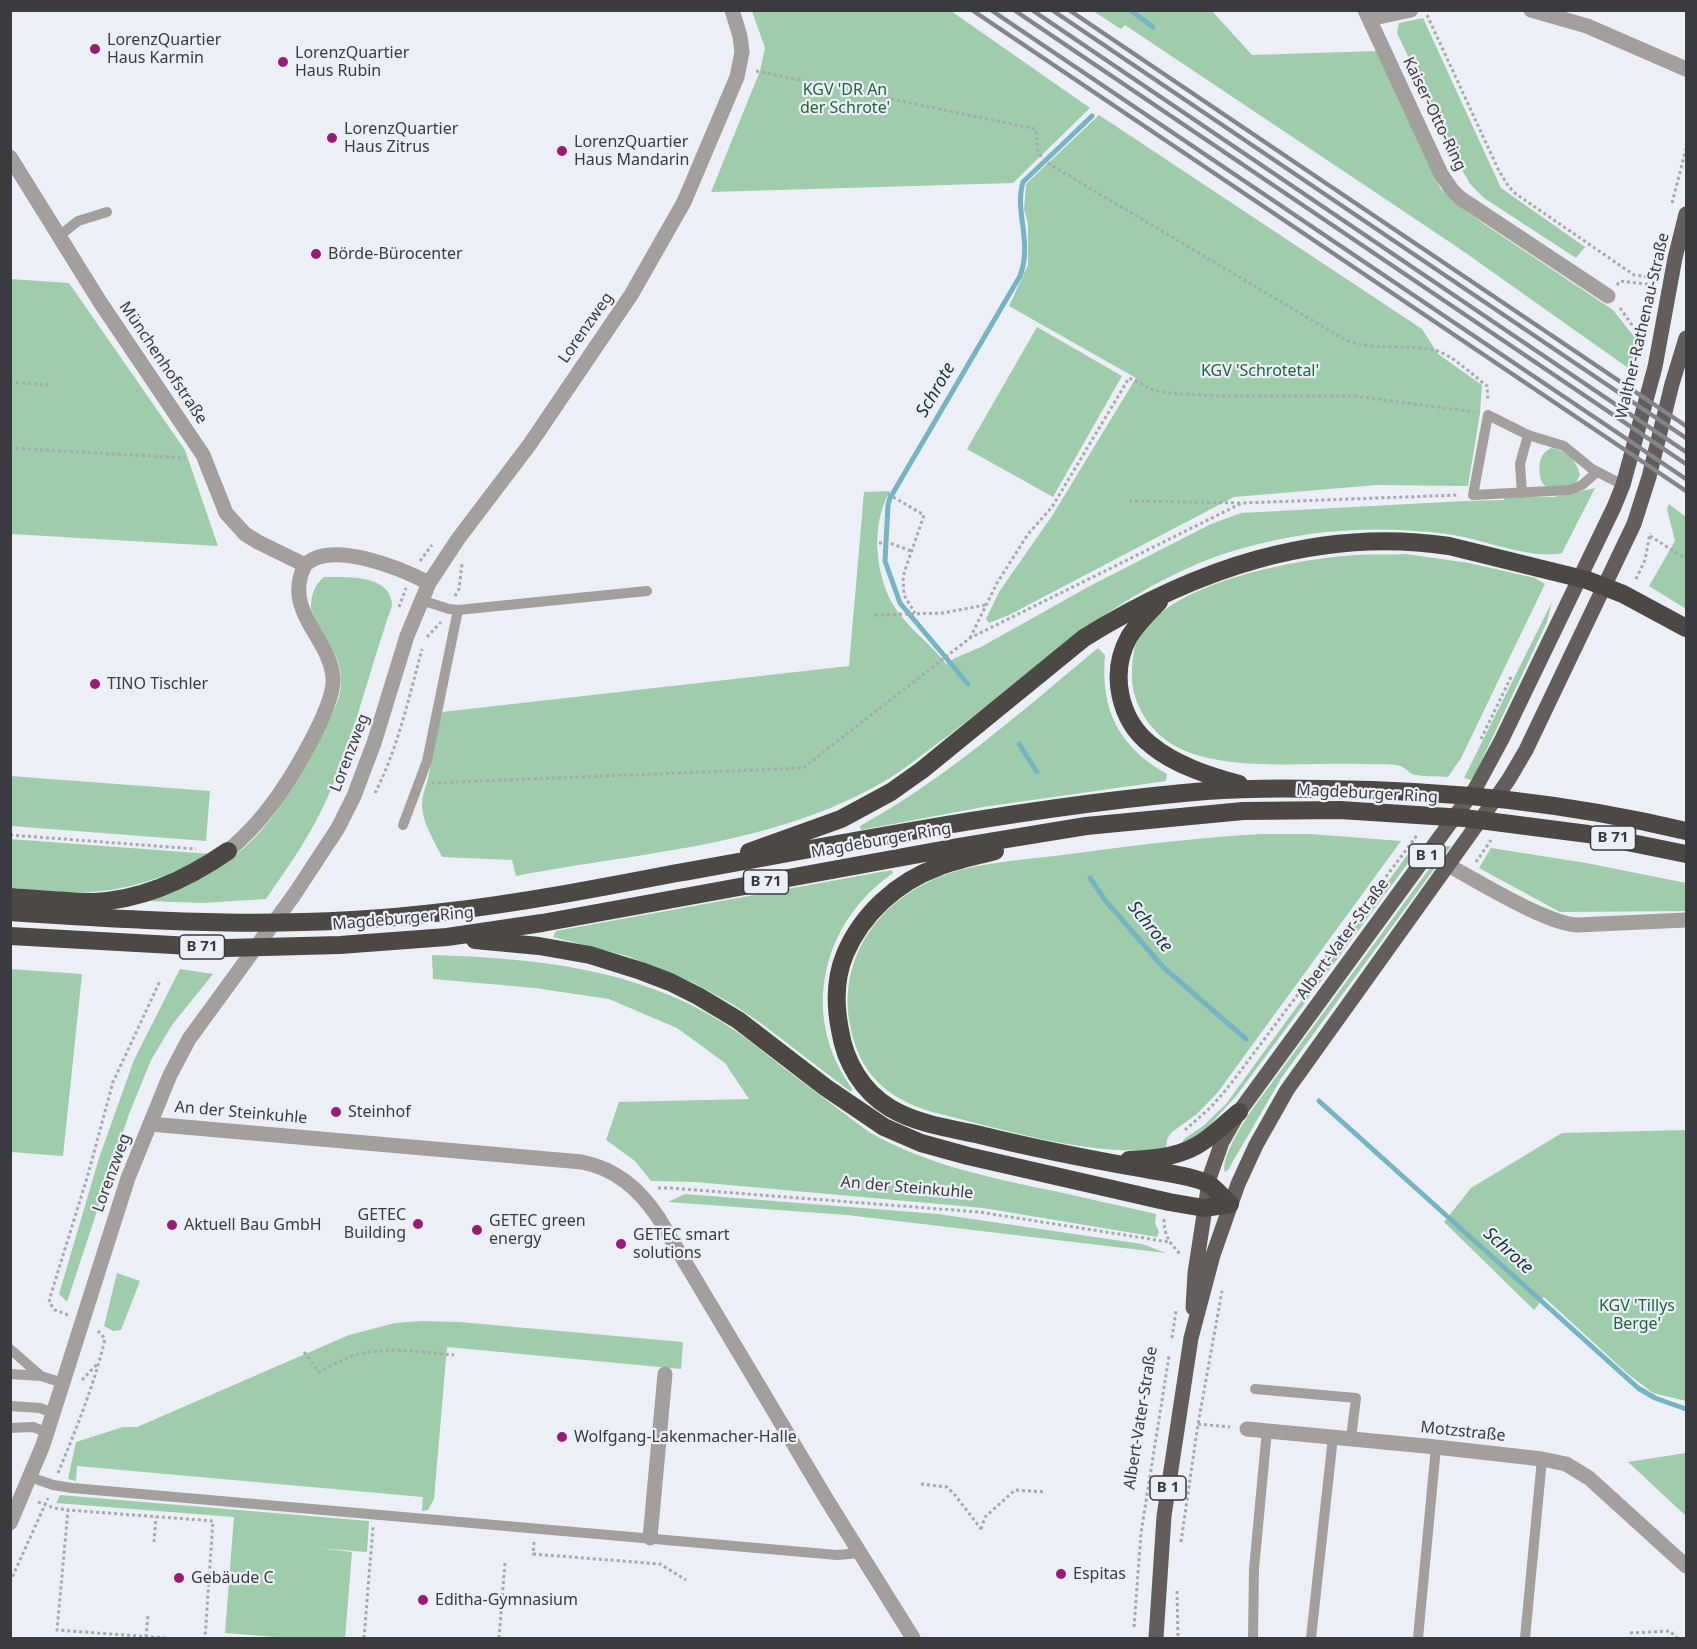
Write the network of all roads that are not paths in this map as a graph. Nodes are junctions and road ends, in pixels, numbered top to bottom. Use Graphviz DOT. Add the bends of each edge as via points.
graph roads {
  1 [pos="732,10"];
  2 [pos="1411,10"];
  3 [pos="1531,10"];
  4 [pos="1367,15"];
  5 [pos="1686,69"];
  6 [pos="10,157"];
  7 [pos="107,212"];
  8 [pos="1686,214"];
  9 [pos="59,236"];
  10 [pos="1608,296"];
  11 [pos="1686,338"];
  12 [pos="1528,435"];
  13 [pos="1598,472"];
  14 [pos="1623,485"];
  15 [pos="1522,493"];
  16 [pos="305,566"];
  17 [pos="1579,578"];
  18 [pos="429,583"];
  19 [pos="1605,587"];
  20 [pos="647,591"];
  21 [pos="1169,592"];
  22 [pos="421,600"];
  23 [pos="458,610"];
  24 [pos="1686,628"];
  25 [pos="1253,788"];
  26 [pos="404,825"];
  27 [pos="1086,826"];
  28 [pos="1686,831"];
  29 [pos="228,851"];
  30 [pos="1686,854"];
  31 [pos="1448,865"];
  32 [pos="699,869"];
  33 [pos="10,897"];
  34 [pos="10,912"];
  35 [pos="1686,920"];
  36 [pos="10,936"];
  37 [pos="447,937"];
  38 [pos="1239,1112"];
  39 [pos="150,1124"];
  40 [pos="1104,1161"];
  41 [pos="1208,1184"];
  42 [pos="1230,1204"];
  43 [pos="1204,1208"];
  44 [pos="1191,1338"];
  45 [pos="10,1349"];
  46 [pos="10,1374"];
  47 [pos="665,1374"];
  48 [pos="41,1376"];
  49 [pos="63,1383"];
  50 [pos="1255,1389"];
  51 [pos="10,1406"];
  52 [pos="53,1413"];
  53 [pos="10,1428"];
  54 [pos="1247,1429"];
  55 [pos="1267,1430"];
  56 [pos="46,1432"];
  57 [pos="1333,1437"];
  58 [pos="1351,1438"];
  59 [pos="1436,1447"];
  60 [pos="1542,1460"];
  61 [pos="30,1477"];
  62 [pos="10,1523"];
  63 [pos="650,1538"];
  64 [pos="860,1553"];
  65 [pos="1686,1566"];
  66 [pos="913,1638"];
  67 [pos="1156,1638"];
  68 [pos="1252,1638"];
  69 [pos="1311,1638"];
  70 [pos="1418,1638"];
  71 [pos="1525,1638"];
  1 -- 18 [label="street, Lorenzweg" via="742,46 740,67 680,210 638,282 530,444"];
  2 -- 4 [label="street"];
  3 -- 5 [label="street" via="1587,26"];
  4 -- 10 [label="street, Kaiser-Otto-Ring" via="1441,174 1455,195"];
  6 -- 9 [label="street, Münchenhofstraße"];
  7 -- 9 [label="lane" via="78,221"];
  8 -- 14 [label="main road, Walther-Rathenau-Straße / B 1" via="1655,367"];
  9 -- 16 [label="street, Münchenhofstraße" via="204,459 220,501 240,529"];
  11 -- 19 [label="main road, B 1" via="1639,513"];
  12 -- 13 [label="lane" via="1564,446"];
  12 -- 15 [label="lane" via="1520,464"];
  12 -- 15 [label="lane" via="1488,415 1473,495"];
  13 -- 14 [label="lane"];
  13 -- 15 [label="lane" via="1570,490"];
  14 -- 17 [label="main road, Walther-Rathenau-Straße / B 1"];
  16 -- 18 [label="street" via="318,557 364,558"];
  16 -- 29 [label="street" via="300,578 300,605 332,672 328,705 281,792"];
  17 -- 19 [label="highway"];
  17 -- 21 [label="highway" via="1449,546 1375,542 1312,547 1256,559"];
  17 -- 38 [label="main road, Albert-Vater-Straße / B 1" via="1474,789"];
  18 -- 22 [label="street, Lorenzweg"];
  19 -- 24 [label="highway"];
  19 -- 31 [label="main road, Albert-Vater-Straße / B 1" via="1526,750"];
  20 -- 23 [label="lane"];
  21 -- 25 [label="highway" via="1141,620 1123,651 1119,681 1126,715 1144,740 1163,754"];
  21 -- 32 [label="highway" via="1084,638 922,770 881,798 842,819"];
  22 -- 23 [label="lane"];
  22 -- 39 [label="street, Lorenzweg" via="354,796 294,895 189,1040"];
  23 -- 26 [label="lane" via="427,761"];
  25 -- 28 [label="highway, Magdeburger Ring / B 71" via="1405,791 1554,806"];
  25 -- 32 [label="highway, Magdeburger Ring / B 71" via="1096,803"];
  27 -- 30 [label="highway, Magdeburger Ring / B 71" via="1243,811 1389,813 1538,827"];
  27 -- 37 [label="highway, Magdeburger Ring / B 71"];
  27 -- 40 [label="highway" via="937,867 891,894 863,922 850,943 838,980 837,1010 851,1067 869,1091 890,1108 916,1120"];
  29 -- 33 [label="highway" via="196,871 124,898 83,902"];
  31 -- 35 [label="street" via="1565,924"];
  31 -- 42 [label="main road, Albert-Vater-Straße / B 1" via="1287,1090 1256,1145"];
  32 -- 34 [label="highway, Magdeburger Ring / B 71" via="495,906 372,919 248,924"];
  36 -- 37 [label="highway, Magdeburger Ring / B 71" via="227,948"];
  37 -- 43 [label="highway" via="564,950 670,982 738,1020 884,1127 921,1143"];
  38 -- 40 [label="highway" via="1188,1151 1157,1158"];
  38 -- 41 [label="main road, Albert-Vater-Straße / B 1" via="1217,1152"];
  39 -- 49 [label="street, Lorenzweg" via="128,1178"];
  39 -- 64 [label="street, An der Steinkuhle" via="582,1162 626,1180 658,1216"];
  40 -- 41 [label="highway"];
  41 -- 42 [label="highway"];
  41 -- 43 [label="main road, Albert-Vater-Straße / B 1"];
  42 -- 43 [label="highway"];
  42 -- 44 [label="main road, Albert-Vater-Straße / B 1"];
  43 -- 44 [label="main road, Albert-Vater-Straße / B 1"];
  44 -- 67 [label="main road, Albert-Vater-Straße / B 1" via="1164,1516"];
  45 -- 48 [label="lane"];
  46 -- 48 [label="lane"];
  47 -- 63 [label="street"];
  48 -- 49 [label="lane"];
  49 -- 52 [label="street, Lorenzweg"];
  50 -- 58 [label="lane" via="1356,1398"];
  51 -- 52 [label="lane"];
  52 -- 56 [label="street, Lorenzweg"];
  53 -- 56 [label="lane" via="33,1427"];
  54 -- 55 [label="street, Motzstraße"];
  55 -- 57 [label="street, Motzstraße"];
  55 -- 68 [label="lane"];
  56 -- 61 [label="street, Lorenzweg"];
  57 -- 58 [label="street, Motzstraße"];
  57 -- 69 [label="lane"];
  58 -- 59 [label="street, Motzstraße"];
  59 -- 60 [label="street, Motzstraße"];
  59 -- 70 [label="lane"];
  60 -- 65 [label="street, Motzstraße" via="1578,1470"];
  60 -- 71 [label="lane"];
  61 -- 62 [label="street, Lorenzweg"];
  61 -- 63 [label="lane" via="72,1488"];
  63 -- 64 [label="lane" via="837,1555"];
  64 -- 66 [label="street, An der Steinkuhle"];
}
